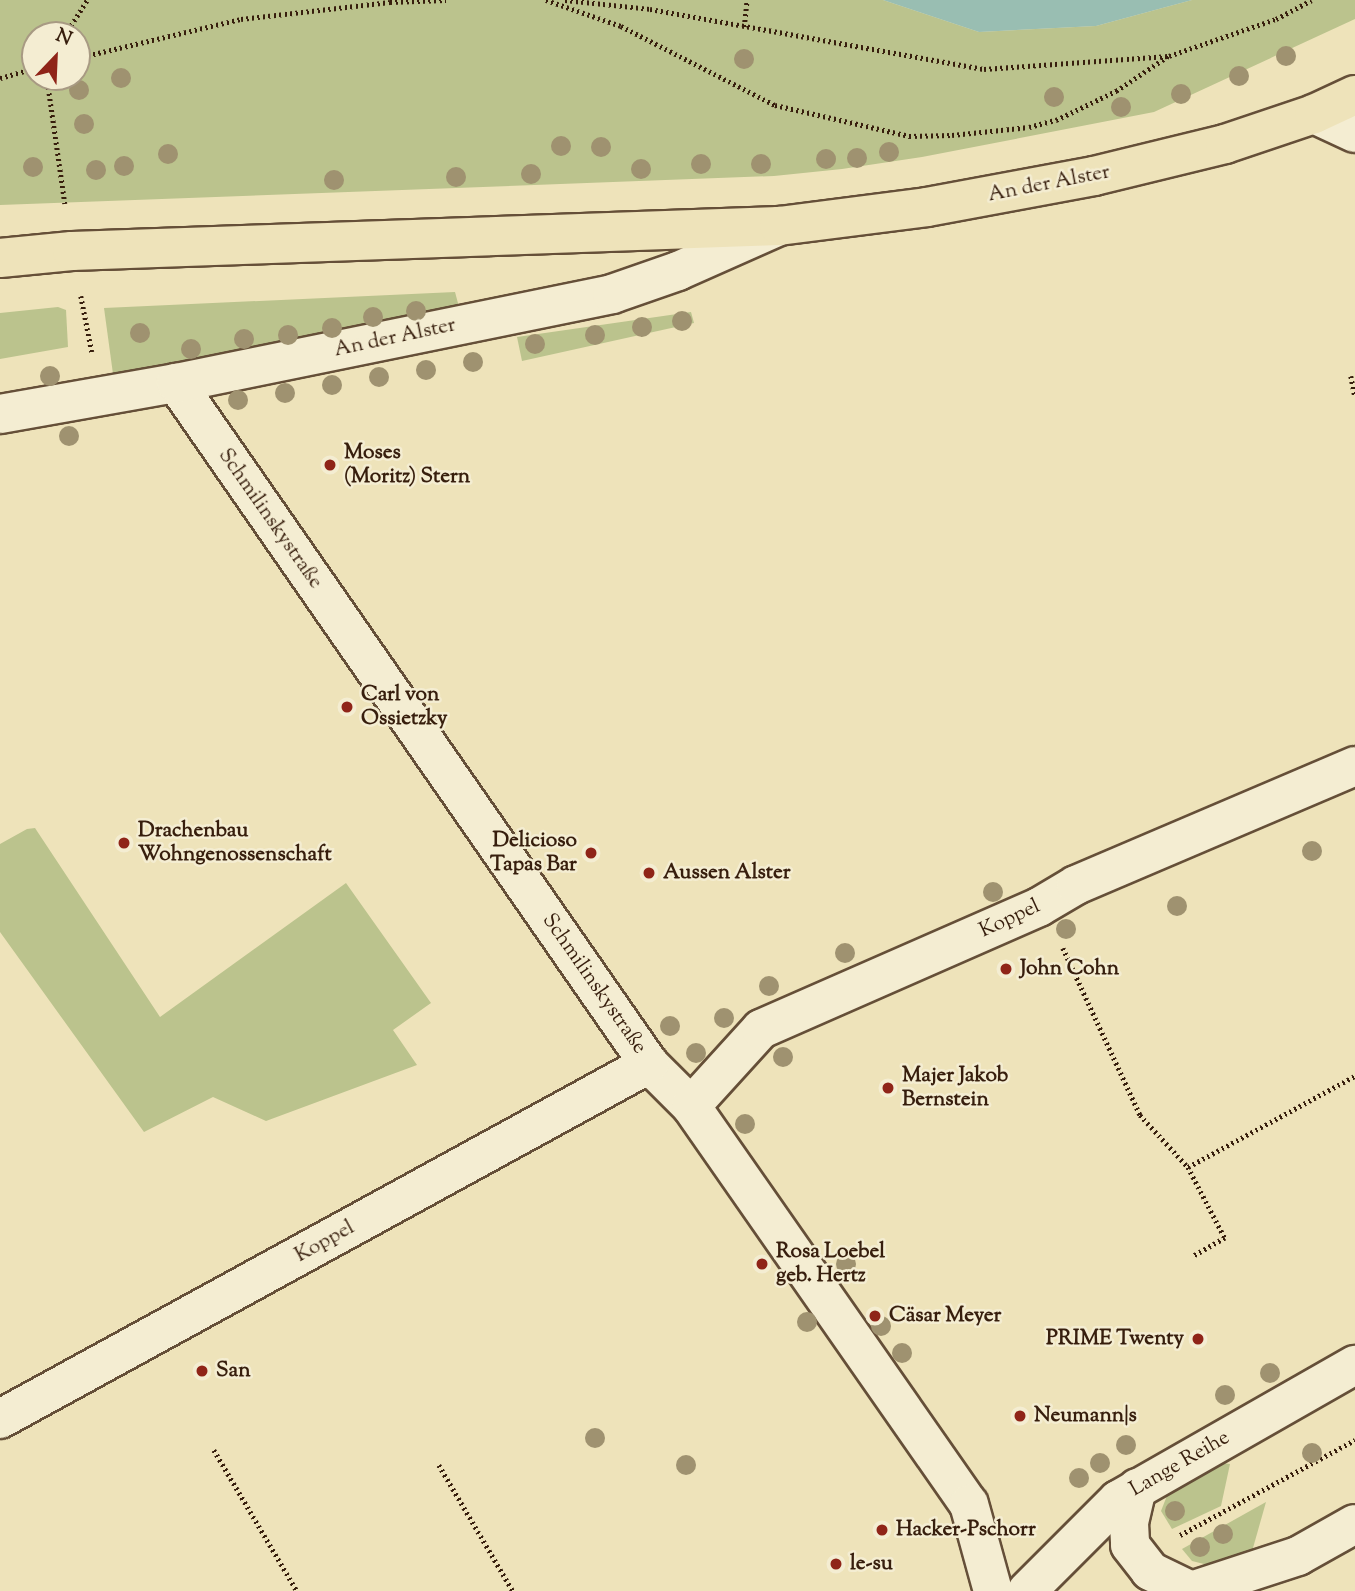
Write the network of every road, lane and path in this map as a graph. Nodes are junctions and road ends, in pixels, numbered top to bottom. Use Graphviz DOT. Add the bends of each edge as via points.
graph roads {
  1 [pos="87,0"];
  2 [pos="446,0"];
  3 [pos="546,0"];
  4 [pos="565,0"];
  5 [pos="747,0"];
  6 [pos="1311,0"];
  7 [pos="74,21"];
  8 [pos="744,26"];
  9 [pos="91,55"];
  10 [pos="1169,56"];
  11 [pos="21,72"];
  12 [pos="0,78"];
  13 [pos="1355,95"];
  14 [pos="1314,114"];
  15 [pos="1355,133"];
  16 [pos="779,226"];
  17 [pos="0,258"];
  18 [pos="1352,376"];
  19 [pos="176,383"];
  20 [pos="1355,397"];
  21 [pos="0,414"];
  22 [pos="1355,766"];
  23 [pos="1077,974"];
  24 [pos="649,1064"];
  25 [pos="1355,1076"];
  26 [pos="691,1106"];
  27 [pos="1188,1167"];
  28 [pos="1192,1257"];
  29 [pos="1355,1364"];
  30 [pos="0,1419"];
  31 [pos="1355,1440"];
  32 [pos="214,1450"];
  33 [pos="439,1465"];
  34 [pos="1137,1488"];
  35 [pos="1355,1524"];
  36 [pos="1138,1558"];
  37 [pos="297,1591"];
  38 [pos="513,1591"];
  39 [pos="993,1591"];
  40 [pos="1027,1591"];
  41 [pos="1191,1591"];
  1 -- 7 [label="path"];
  2 -- 9 [label="path" via="240,19"];
  3 -- 10 [label="path" via="621,26 775,105 909,136 1028,127 1056,120 1116,91"];
  4 -- 8 [label="path"];
  5 -- 8 [label="path"];
  6 -- 10 [label="path" via="1276,19"];
  8 -- 10 [label="path" via="984,69"];
  11 -- 12 [label="path"];
  13 -- 14 [label="main road, An der Alster"];
  14 -- 15 [label="street"];
  14 -- 16 [label="main road, An der Alster" via="1225,144 1094,176 927,207"];
  16 -- 17 [label="main road, An der Alster" via="72,251"];
  16 -- 19 [label="street, An der Alster" via="678,271 612,294"];
  18 -- 20 [label="path"];
  19 -- 21 [label="street, An der Alster"];
  19 -- 24 [label="street, Schmilinskystraße"];
  22 -- 26 [label="street, Koppel" via="1076,885 1039,906 761,1029"];
  23 -- 27 [label="path" via="1140,1115"];
  24 -- 26 [label="street, Schmilinskystraße"];
  24 -- 30 [label="street, Koppel"];
  25 -- 27 [label="path"];
  26 -- 39 [label="street, Schmilinskystraße" via="969,1504"];
  27 -- 28 [label="path" via="1225,1238"];
  29 -- 34 [label="street, Lange Reihe"];
  31 -- 36 [label="path"];
  32 -- 37 [label="path"];
  33 -- 38 [label="path"];
  34 -- 36 [label="street" via="1129,1534"];
  34 -- 40 [label="street, Lange Reihe" via="1118,1500"];
  35 -- 41 [label="street" via="1298,1556"];
  36 -- 41 [label="street" via="1150,1571"];
}
